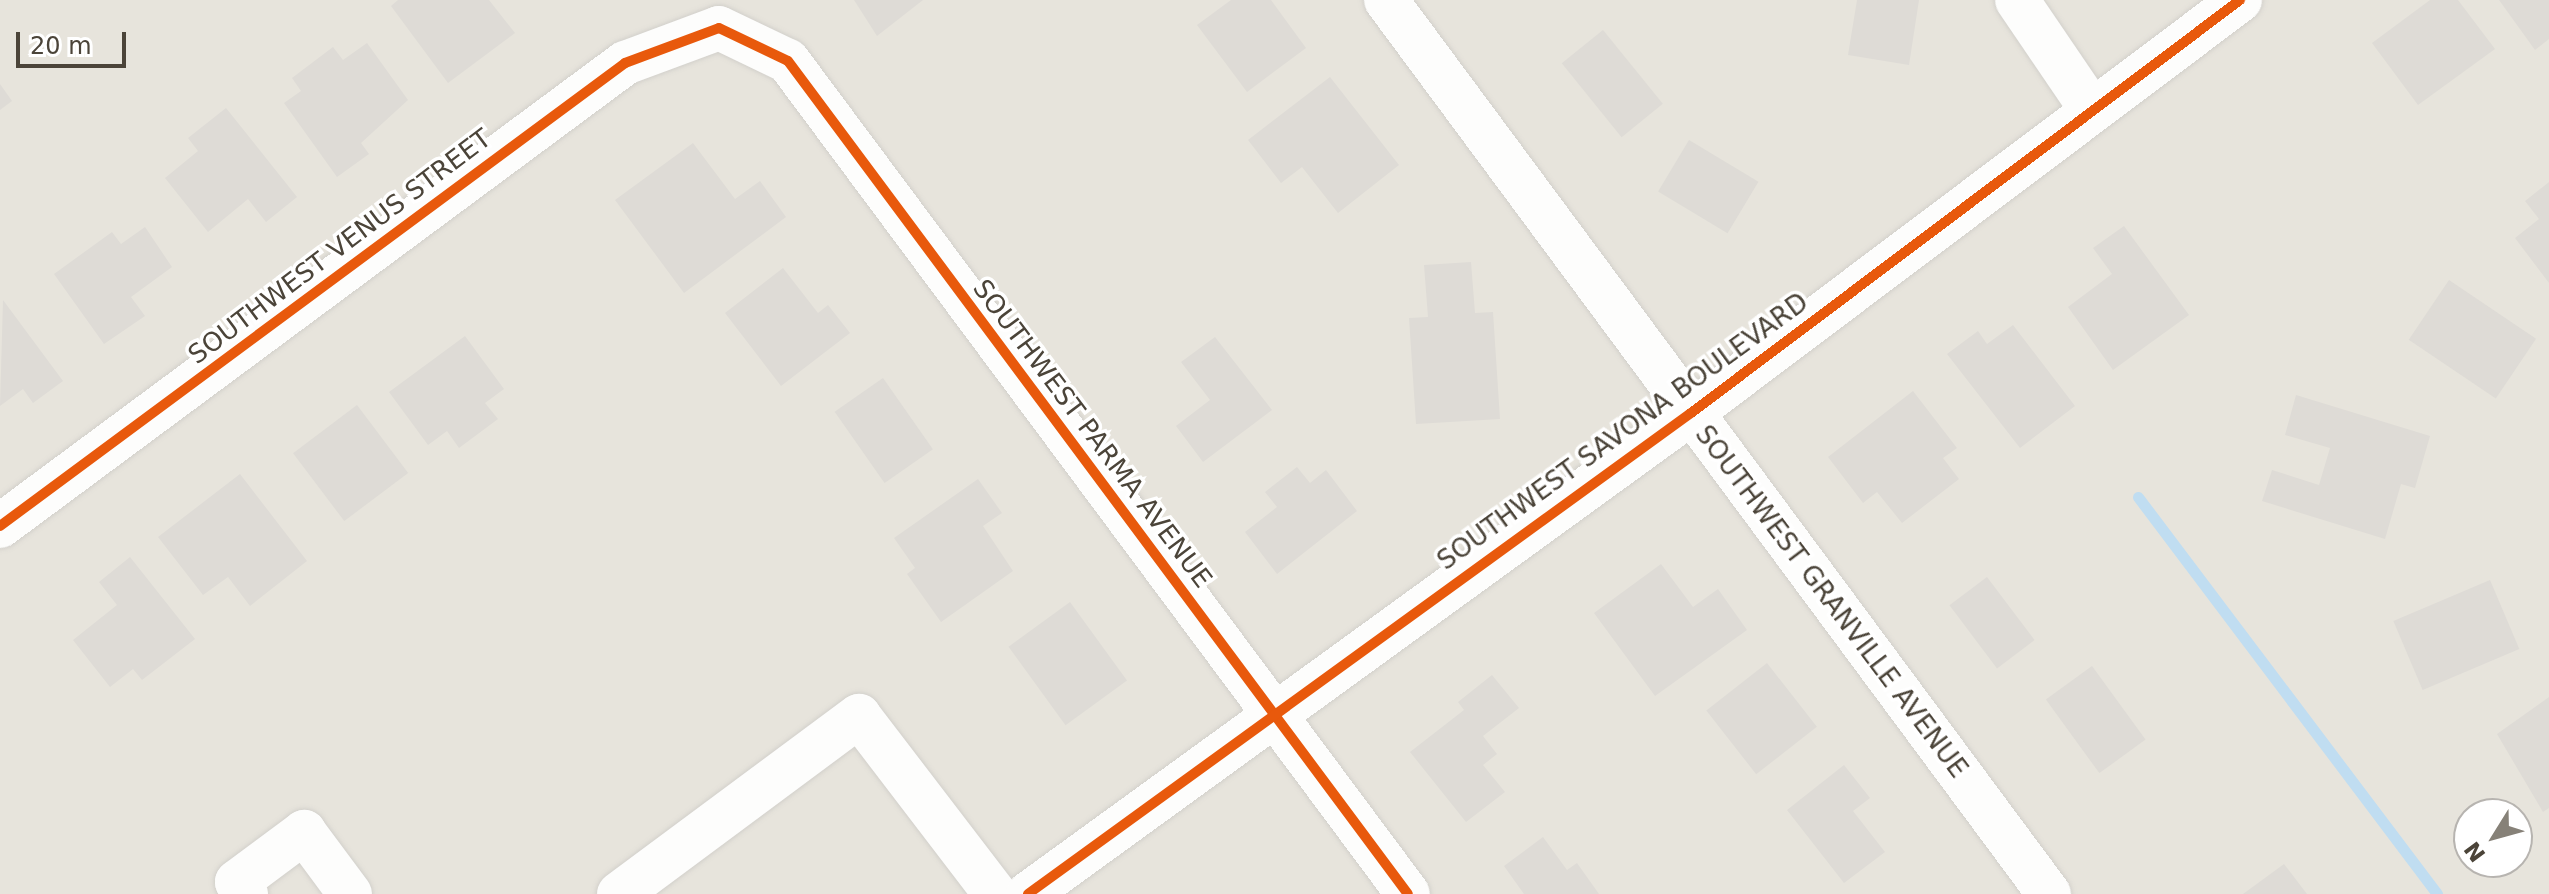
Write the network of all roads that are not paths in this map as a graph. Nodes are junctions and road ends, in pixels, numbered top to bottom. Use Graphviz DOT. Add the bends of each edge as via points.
graph roads {
  1 [pos="1386,0"];
  2 [pos="2017,0"];
  3 [pos="2240,0"];
  4 [pos="719,28"];
  5 [pos="2091,109"];
  6 [pos="1691,413"];
  7 [pos="0,526"];
  8 [pos="1271,712"];
  9 [pos="246,894"];
  10 [pos="350,894"];
  11 [pos="619,894"];
  12 [pos="995,894"];
  13 [pos="1028,894"];
  14 [pos="1408,894"];
  15 [pos="2049,894"];
  1 -- 6 [label="street, SOUTHWEST GRANVILLE AVENUE"];
  2 -- 5 [label="street"];
  3 -- 5 [label="street, SOUTHWEST SAVONA BOULEVARD"];
  4 -- 7 [label="street, SOUTHWEST VENUS STREET" via="625,63"];
  4 -- 8 [label="street, SOUTHWEST PARMA AVENUE" via="788,61"];
  5 -- 6 [label="street, SOUTHWEST SAVONA BOULEVARD"];
  6 -- 8 [label="street, SOUTHWEST SAVONA BOULEVARD"];
  6 -- 15 [label="street, SOUTHWEST GRANVILLE AVENUE"];
  8 -- 13 [label="street, SOUTHWEST SAVONA BOULEVARD"];
  8 -- 14 [label="street, SOUTHWEST PARMA AVENUE"];
  9 -- 10 [label="street" via="237,882 304,832"];
  11 -- 12 [label="street" via="859,716"];
}
